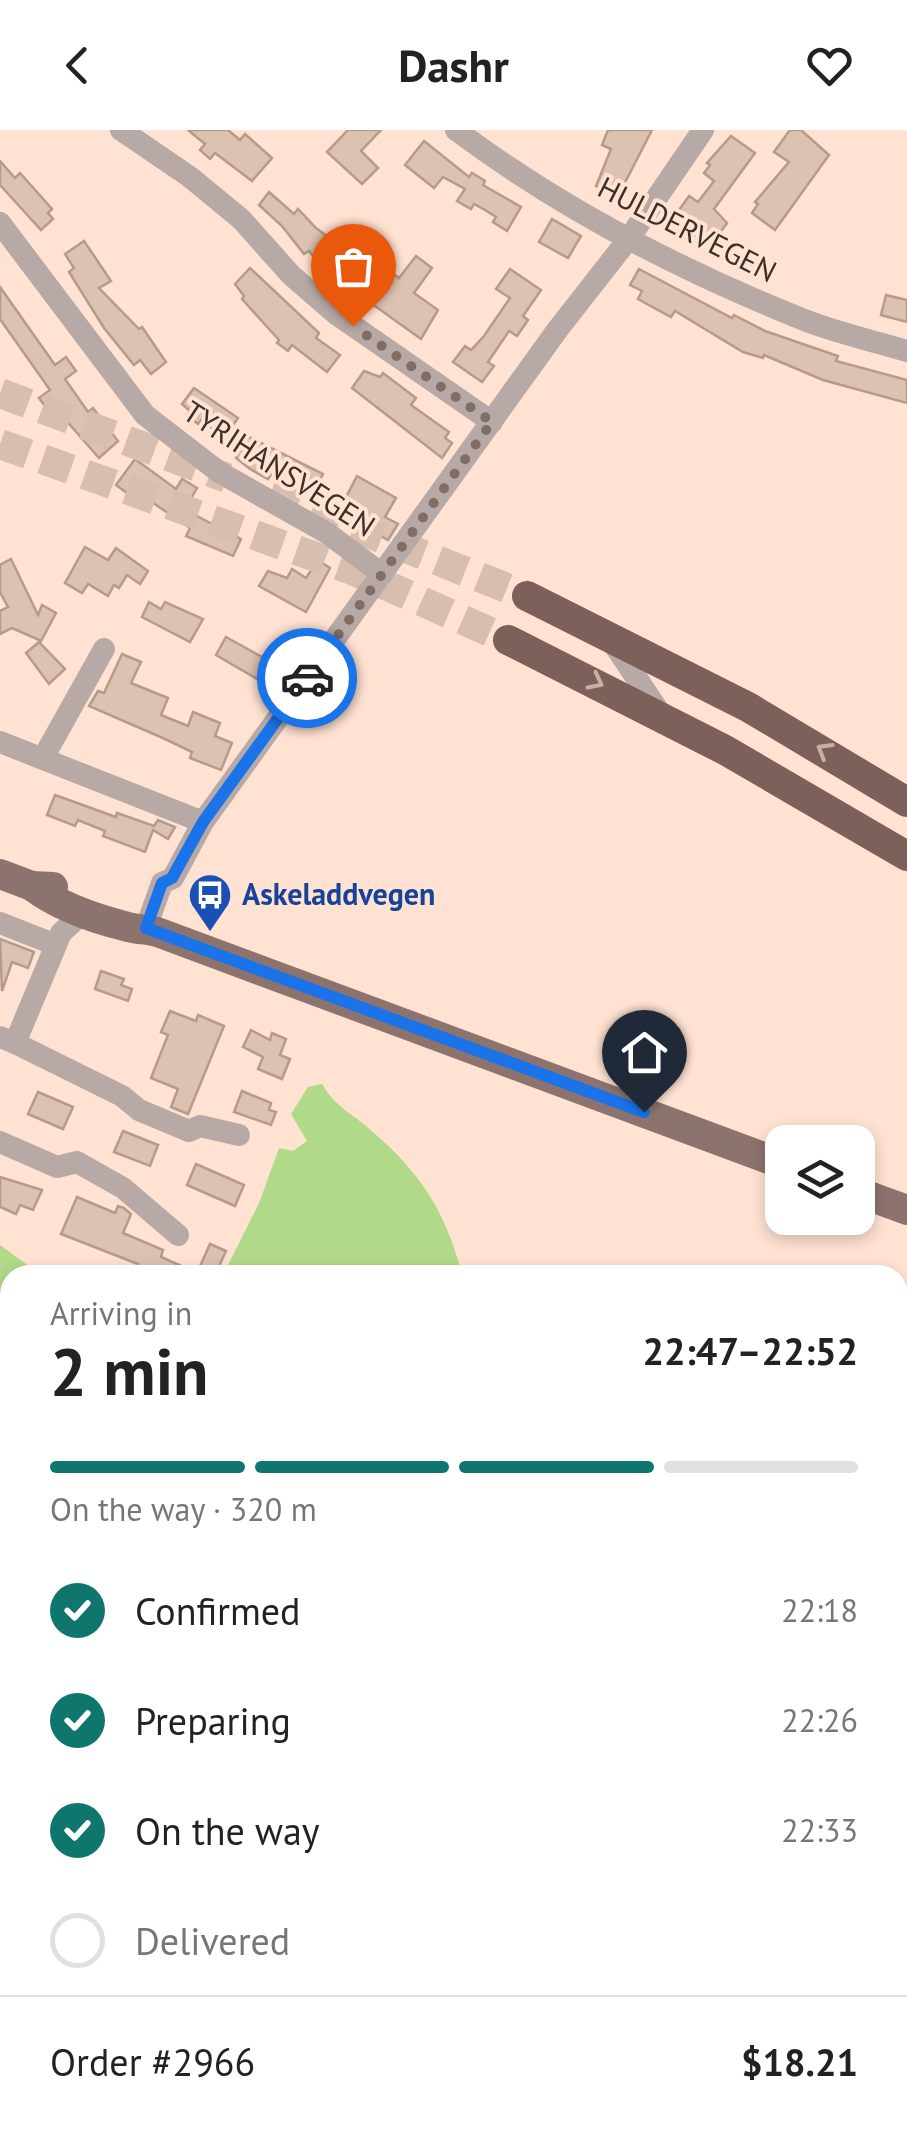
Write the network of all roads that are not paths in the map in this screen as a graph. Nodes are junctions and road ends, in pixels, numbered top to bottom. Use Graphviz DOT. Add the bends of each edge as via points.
graph roads {
  1 [pos="121,130"];
  2 [pos="456,130"];
  3 [pos="703,130"];
  4 [pos="0,223"];
  5 [pos="630,237"];
  6 [pos="907,350"];
  7 [pos="492,422"];
  8 [pos="382,574"];
  9 [pos="527,596"];
  10 [pos="606,633"];
  11 [pos="508,640"];
  12 [pos="104,649"];
  13 [pos="662,716"];
  14 [pos="0,742"];
  15 [pos="44,758"];
  16 [pos="907,802"];
  17 [pos="203,822"];
  18 [pos="907,856"];
  19 [pos="0,874"];
  20 [pos="32,886"];
  21 [pos="0,923"];
  22 [pos="65,923"];
  23 [pos="153,930"];
  24 [pos="8,1040"];
  25 [pos="239,1135"];
  26 [pos="0,1142"];
  27 [pos="765,1158"];
  28 [pos="875,1198"];
  29 [pos="907,1210"];
  30 [pos="178,1235"];
  1 -- 7 [label="street" via="241,220 336,314"];
  2 -- 5 [label="street, HULDERVEGEN" via="514,174"];
  3 -- 5 [label="street"];
  4 -- 8 [label="street, TYRIHANSVEGEN" via="145,415 219,472 327,533"];
  5 -- 6 [label="street, HULDERVEGEN" via="800,319"];
  5 -- 7 [label="street"];
  7 -- 8 [label="street"];
  8 -- 17 [label="street"];
  9 -- 10 [label="highway"];
  10 -- 13 [label="street"];
  16 -- 10 [label="highway, one-way"];
  11 -- 13 [label="highway, one-way"];
  12 -- 15 [label="street"];
  13 -- 18 [label="highway"];
  14 -- 15 [label="street"];
  15 -- 17 [label="street"];
  17 -- 23 [label="street" via="172,878 162,883"];
  19 -- 20 [label="main road"];
  20 -- 22 [label="main road"];
  20 -- 23 [label="main road" via="52,887"];
  21 -- 22 [label="street"];
  22 -- 23 [label="main road"];
  22 -- 24 [label="street"];
  23 -- 27 [label="main road"];
  24 -- 25 [label="street" via="189,1131 200,1126"];
  26 -- 30 [label="street" via="56,1167 77,1162 123,1188"];
  28 -- 29 [label="main road"];
}
